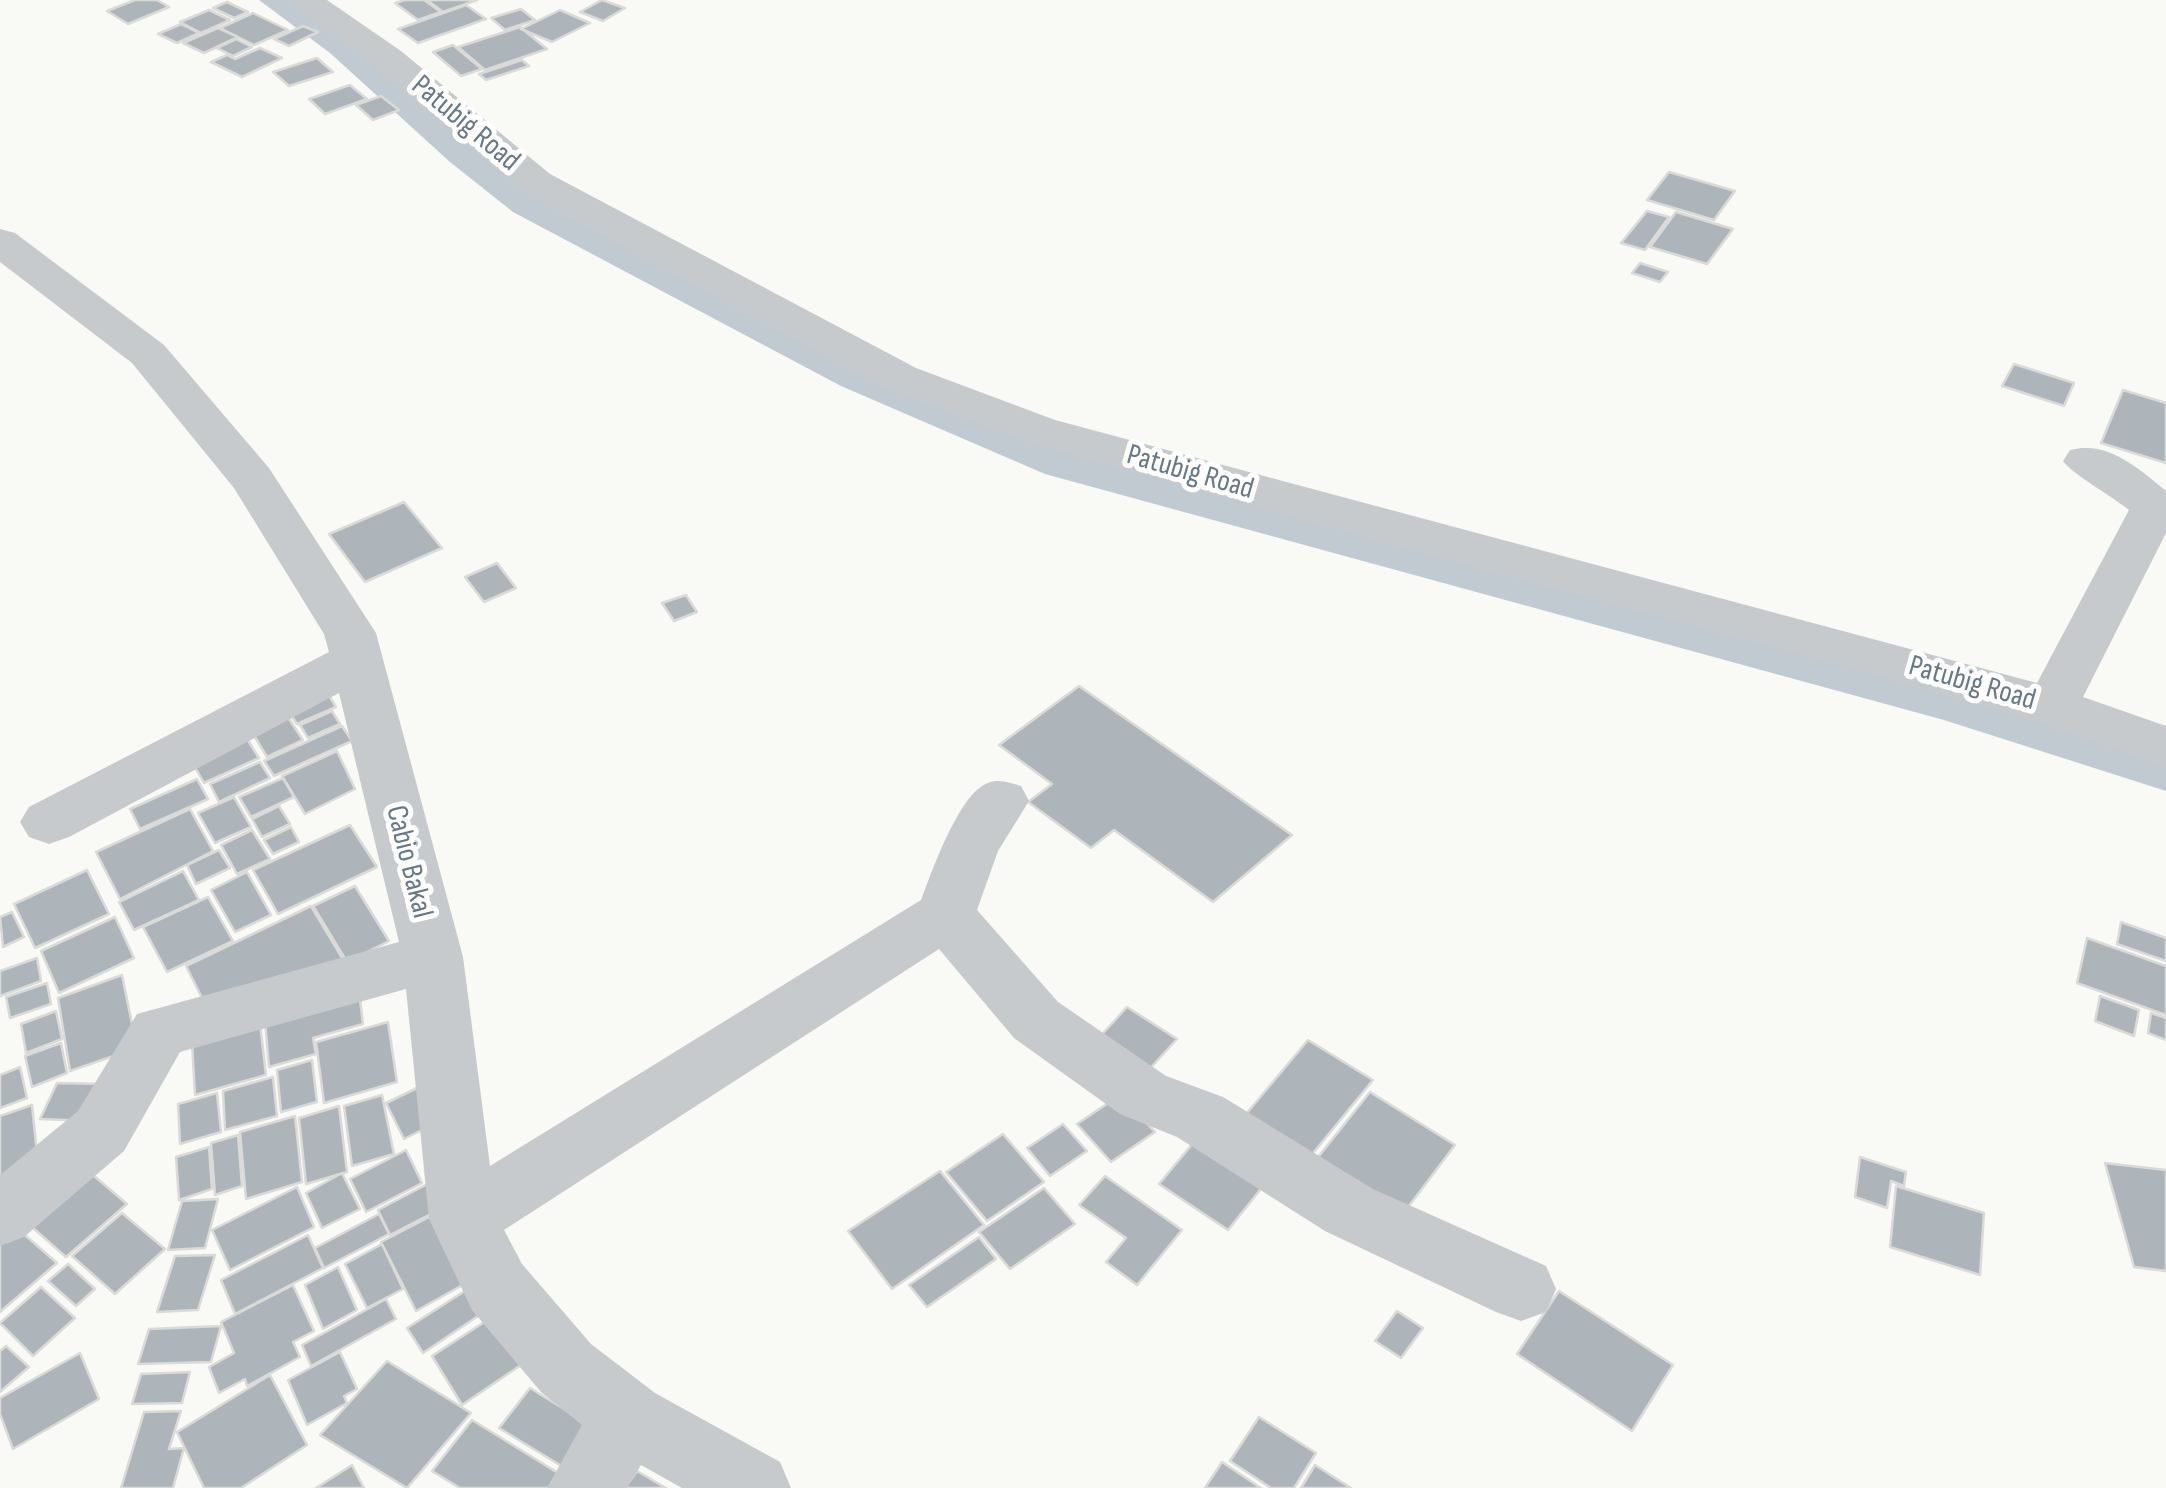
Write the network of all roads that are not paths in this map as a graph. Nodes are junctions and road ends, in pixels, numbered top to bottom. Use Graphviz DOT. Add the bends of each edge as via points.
graph roads {
  1 [pos="304,0"];
  2 [pos="0,242"];
  3 [pos="2087,461"];
  4 [pos="357,660"];
  5 [pos="2051,706"];
  6 [pos="2166,747"];
  7 [pos="1001,802"];
  8 [pos="49,822"];
  9 [pos="946,915"];
  10 [pos="433,957"];
  11 [pos="0,1216"];
  12 [pos="463,1219"];
  13 [pos="1521,1289"];
  14 [pos="628,1418"];
  15 [pos="584,1488"];
  16 [pos="754,1488"];
  1 -- 5 [label="street, Patubig Road" via="388,59 536,183 900,378 1038,430"];
  2 -- 4 [label="street, Cabio Bakal" via="148,354 252,479 350,634"];
  3 -- 5 [label="street" via="2116,474 2155,507"];
  4 -- 8 [label="street"];
  4 -- 10 [label="street, Cabio Bakal"];
  5 -- 6 [label="street, Patubig Road"];
  7 -- 9 [label="street" via="971,845"];
  9 -- 12 [label="street"];
  9 -- 13 [label="street" via="1036,1020 1143,1095 1200,1118 1349,1210"];
  10 -- 11 [label="street" via="159,1032 101,1131"];
  10 -- 12 [label="street, Cabio Bakal"];
  12 -- 14 [label="street, Cabio Bakal" via="497,1287 566,1368"];
  14 -- 15 [label="street"];
  14 -- 16 [label="street, Cabio Bakal"];
}
